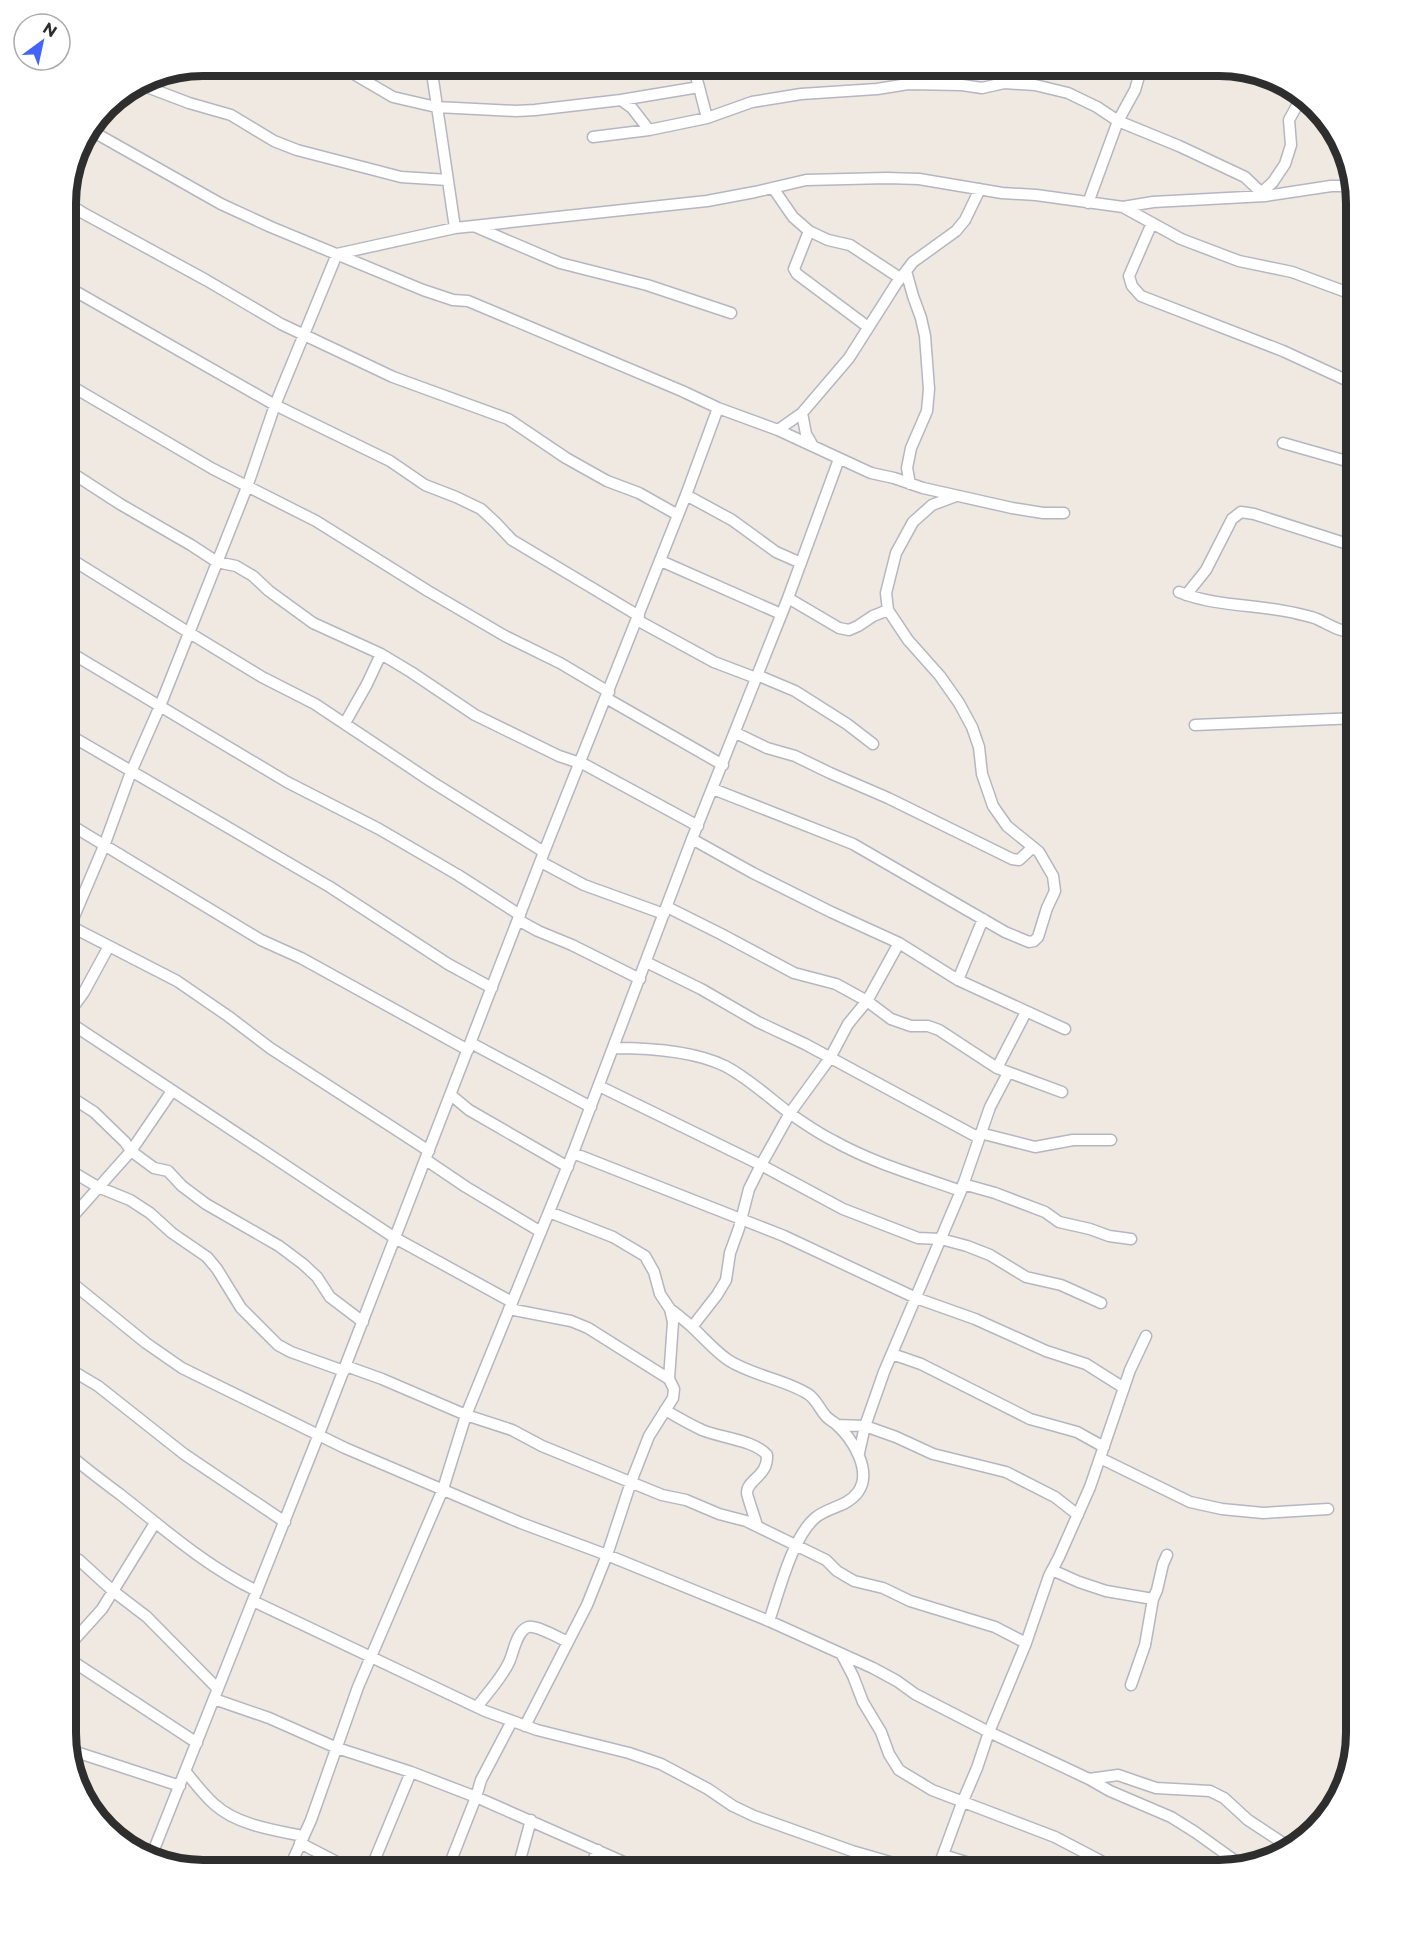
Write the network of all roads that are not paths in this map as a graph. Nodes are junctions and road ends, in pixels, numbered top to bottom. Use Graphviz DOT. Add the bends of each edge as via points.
graph roads {
  1 [pos="359,77"];
  2 [pos="432,77"];
  3 [pos="696,77"];
  4 [pos="1139,77"];
  5 [pos="699,87"];
  6 [pos="151,88"];
  7 [pos="621,100"];
  8 [pos="1298,104"];
  9 [pos="436,107"];
  10 [pos="707,118"];
  11 [pos="1118,121"];
  12 [pos="649,130"];
  13 [pos="98,134"];
  14 [pos="593,137"];
  15 [pos="448,180"];
  16 [pos="1345,186"];
  17 [pos="773,188"];
  18 [pos="980,189"];
  19 [pos="1263,195"];
  20 [pos="1088,203"];
  21 [pos="1123,207"];
  22 [pos="77,209"];
  23 [pos="1152,223"];
  24 [pos="473,226"];
  25 [pos="455,228"];
  26 [pos="808,231"];
  27 [pos="337,254"];
  28 [pos="903,274"];
  29 [pos="77,292"];
  30 [pos="1346,292"];
  31 [pos="731,313"];
  32 [pos="868,327"];
  33 [pos="305,335"];
  34 [pos="1346,380"];
  35 [pos="77,389"];
  36 [pos="276,405"];
  37 [pos="718,408"];
  38 [pos="802,413"];
  39 [pos="778,430"];
  40 [pos="1283,443"];
  41 [pos="814,447"];
  42 [pos="839,459"];
  43 [pos="1346,461"];
  44 [pos="77,476"];
  45 [pos="910,484"];
  46 [pos="247,487"];
  47 [pos="686,495"];
  48 [pos="957,495"];
  49 [pos="1064,513"];
  50 [pos="678,515"];
  51 [pos="1346,543"];
  52 [pos="661,561"];
  53 [pos="217,562"];
  54 [pos="77,563"];
  55 [pos="801,563"];
  56 [pos="788,598"];
  57 [pos="888,610"];
  58 [pos="781,614"];
  59 [pos="638,618"];
  60 [pos="188,632"];
  61 [pos="1346,632"];
  62 [pos="381,654"];
  63 [pos="77,657"];
  64 [pos="757,676"];
  65 [pos="607,695"];
  66 [pos="160,706"];
  67 [pos="1346,718"];
  68 [pos="345,723"];
  69 [pos="1195,725"];
  70 [pos="736,733"];
  71 [pos="77,740"];
  72 [pos="873,744"];
  73 [pos="580,763"];
  74 [pos="723,765"];
  75 [pos="131,772"];
  76 [pos="713,789"];
  77 [pos="698,826"];
  78 [pos="77,829"];
  79 [pos="692,839"];
  80 [pos="104,846"];
  81 [pos="1033,847"];
  82 [pos="542,857"];
  83 [pos="77,905"];
  84 [pos="665,911"];
  85 [pos="519,917"];
  86 [pos="983,920"];
  87 [pos="77,930"];
  88 [pos="898,943"];
  89 [pos="109,946"];
  90 [pos="646,962"];
  91 [pos="640,979"];
  92 [pos="958,980"];
  93 [pos="492,988"];
  94 [pos="867,1001"];
  95 [pos="77,1002"];
  96 [pos="1026,1012"];
  97 [pos="77,1026"];
  98 [pos="1065,1029"];
  99 [pos="469,1047"];
  100 [pos="614,1047"];
  101 [pos="830,1058"];
  102 [pos="997,1068"];
  103 [pos="1008,1073"];
  104 [pos="599,1086"];
  105 [pos="172,1091"];
  106 [pos="1062,1092"];
  107 [pos="451,1095"];
  108 [pos="77,1101"];
  109 [pos="591,1107"];
  110 [pos="790,1113"];
  111 [pos="980,1135"];
  112 [pos="1111,1140"];
  113 [pos="131,1151"];
  114 [pos="573,1153"];
  115 [pos="427,1155"];
  116 [pos="761,1165"];
  117 [pos="568,1167"];
  118 [pos="77,1175"];
  119 [pos="98,1187"];
  120 [pos="962,1188"];
  121 [pos="77,1211"];
  122 [pos="549,1212"];
  123 [pos="742,1219"];
  124 [pos="541,1232"];
  125 [pos="395,1238"];
  126 [pos="941,1239"];
  127 [pos="1131,1239"];
  128 [pos="77,1287"];
  129 [pos="916,1298"];
  130 [pos="1101,1303"];
  131 [pos="511,1306"];
  132 [pos="670,1309"];
  133 [pos="363,1322"];
  134 [pos="692,1327"];
  135 [pos="1146,1336"];
  136 [pos="892,1354"];
  137 [pos="345,1369"];
  138 [pos="77,1374"];
  139 [pos="669,1379"];
  140 [pos="1124,1388"];
  141 [pos="665,1410"];
  142 [pos="466,1415"];
  143 [pos="837,1425"];
  144 [pos="865,1426"];
  145 [pos="320,1434"];
  146 [pos="1102,1452"];
  147 [pos="859,1453"];
  148 [pos="77,1461"];
  149 [pos="631,1482"];
  150 [pos="443,1489"];
  151 [pos="1328,1509"];
  152 [pos="1078,1515"];
  153 [pos="285,1522"];
  154 [pos="154,1523"];
  155 [pos="757,1526"];
  156 [pos="796,1545"];
  157 [pos="607,1555"];
  158 [pos="1167,1555"];
  159 [pos="77,1559"];
  160 [pos="1052,1570"];
  161 [pos="113,1591"];
  162 [pos="255,1596"];
  163 [pos="1153,1599"];
  164 [pos="769,1622"];
  165 [pos="77,1637"];
  166 [pos="568,1642"];
  167 [pos="1026,1643"];
  168 [pos="842,1655"];
  169 [pos="371,1657"];
  170 [pos="77,1664"];
  171 [pos="1131,1685"];
  172 [pos="216,1694"];
  173 [pos="477,1707"];
  174 [pos="512,1721"];
  175 [pos="525,1726"];
  176 [pos="989,1732"];
  177 [pos="197,1743"];
  178 [pos="337,1748"];
  179 [pos="79,1753"];
  180 [pos="186,1771"];
  181 [pos="411,1772"];
  182 [pos="1089,1779"];
  183 [pos="180,1786"];
  184 [pos="476,1797"];
  185 [pos="962,1803"];
  186 [pos="531,1820"];
  187 [pos="301,1840"];
  188 [pos="1283,1843"];
  189 [pos="152,1849"];
  190 [pos="598,1850"];
  191 [pos="943,1855"];
  192 [pos="1233,1859"];
  193 [pos="293,1860"];
  194 [pos="335,1860"];
  195 [pos="375,1860"];
  196 [pos="451,1860"];
  197 [pos="520,1860"];
  198 [pos="593,1860"];
  199 [pos="620,1860"];
  200 [pos="883,1860"];
  201 [pos="941,1860"];
  202 [pos="959,1860"];
  203 [pos="1099,1860"];
  1 -- 9 [label="street" via="393,97"];
  2 -- 9 [label="street"];
  3 -- 5 [label="street"];
  4 -- 11 [label="street"];
  5 -- 7 [label="street"];
  5 -- 10 [label="street"];
  6 -- 15 [label="street" via="231,115 273,141 297,150 400,177"];
  7 -- 9 [label="street" via="525,111"];
  7 -- 12 [label="street"];
  8 -- 19 [label="street" via="1289,120 1291,145 1285,164"];
  9 -- 15 [label="street"];
  10 -- 11 [label="street" via="752,102 801,94 908,84 982,88 1004,83 1068,93"];
  10 -- 12 [label="street"];
  11 -- 19 [label="street" via="1245,177"];
  11 -- 20 [label="street"];
  12 -- 14 [label="street"];
  13 -- 27 [label="street" via="222,204"];
  15 -- 25 [label="street"];
  16 -- 19 [label="street"];
  17 -- 18 [label="street" via="806,180 886,178"];
  17 -- 24 [label="street" via="707,201"];
  17 -- 26 [label="street"];
  18 -- 20 [label="street"];
  18 -- 28 [label="street" via="956,231 913,262"];
  19 -- 21 [label="street"];
  20 -- 21 [label="street"];
  21 -- 23 [label="street"];
  22 -- 33 [label="street"];
  23 -- 30 [label="street" via="1181,239 1239,261 1292,272"];
  23 -- 34 [label="street" via="1130,276 1132,286 1141,296"];
  24 -- 25 [label="street"];
  24 -- 31 [label="street" via="560,263 647,285"];
  25 -- 27 [label="street"];
  26 -- 28 [label="street" via="850,245"];
  26 -- 32 [label="street" via="794,269"];
  27 -- 33 [label="street"];
  27 -- 37 [label="street" via="423,290 468,301"];
  28 -- 32 [label="street"];
  28 -- 45 [label="street" via="921,318 929,389 927,411 911,448 907,468"];
  29 -- 36 [label="street"];
  32 -- 38 [label="street" via="849,358"];
  33 -- 36 [label="street"];
  33 -- 50 [label="street" via="393,377 508,419 566,458"];
  35 -- 46 [label="street"];
  36 -- 46 [label="street"];
  36 -- 59 [label="street" via="390,461 426,485 481,509 512,540"];
  37 -- 39 [label="street"];
  37 -- 47 [label="street"];
  38 -- 39 [label="street"];
  38 -- 41 [label="street" via="806,434"];
  39 -- 41 [label="street"];
  40 -- 43 [label="street"];
  41 -- 42 [label="street"];
  42 -- 45 [label="street"];
  42 -- 55 [label="street"];
  44 -- 53 [label="street"];
  45 -- 48 [label="street"];
  46 -- 53 [label="street"];
  46 -- 65 [label="street" via="316,521 505,636 560,663"];
  47 -- 50 [label="street"];
  47 -- 55 [label="street" via="732,520 776,552"];
  48 -- 49 [label="street" via="1012,508"];
  48 -- 57 [label="street" via="932,505 913,522 896,553 886,593"];
  50 -- 52 [label="street"];
  51 -- 61 [label="street" via="1241,512 1232,519 1206,570 1182,594 1225,604 1281,610"];
  52 -- 58 [label="street"];
  52 -- 59 [label="street"];
  53 -- 60 [label="street"];
  53 -- 62 [label="street" via="254,576 313,623"];
  54 -- 60 [label="street"];
  55 -- 56 [label="street"];
  56 -- 57 [label="street" via="849,630"];
  56 -- 58 [label="street"];
  57 -- 81 [label="street" via="940,676 972,727 993,806 1007,826"];
  58 -- 64 [label="street"];
  59 -- 64 [label="street" via="714,662"];
  59 -- 65 [label="street"];
  60 -- 66 [label="street"];
  60 -- 68 [label="street"];
  62 -- 68 [label="street"];
  62 -- 73 [label="street" via="475,715"];
  63 -- 66 [label="street"];
  64 -- 70 [label="street"];
  64 -- 72 [label="street" via="795,691"];
  65 -- 73 [label="street"];
  65 -- 74 [label="street"];
  66 -- 75 [label="street"];
  66 -- 85 [label="street" via="287,782 480,888"];
  67 -- 69 [label="street"];
  68 -- 82 [label="street"];
  70 -- 74 [label="street"];
  70 -- 81 [label="street" via="888,798 1012,859 1019,860"];
  71 -- 75 [label="street"];
  73 -- 77 [label="street"];
  73 -- 82 [label="street"];
  74 -- 76 [label="street"];
  75 -- 80 [label="street"];
  75 -- 93 [label="street" via="330,887"];
  76 -- 77 [label="street"];
  76 -- 86 [label="street" via="853,844"];
  77 -- 79 [label="street"];
  78 -- 80 [label="street"];
  79 -- 84 [label="street"];
  79 -- 88 [label="street"];
  80 -- 83 [label="street"];
  80 -- 99 [label="street" via="261,940"];
  81 -- 86 [label="street" via="1053,876 1055,891 1038,937 1029,942"];
  82 -- 84 [label="street" via="584,885"];
  82 -- 85 [label="street"];
  84 -- 90 [label="street"];
  84 -- 94 [label="street" via="721,934 794,973 836,984"];
  85 -- 91 [label="street" via="538,931"];
  85 -- 93 [label="street"];
  86 -- 92 [label="street"];
  87 -- 89 [label="street"];
  88 -- 92 [label="street"];
  88 -- 94 [label="street"];
  89 -- 95 [label="street"];
  89 -- 115 [label="street" via="177,981"];
  90 -- 91 [label="street"];
  90 -- 101 [label="street"];
  91 -- 100 [label="street"];
  92 -- 96 [label="street"];
  93 -- 99 [label="street"];
  94 -- 101 [label="street" via="840,1036"];
  94 -- 102 [label="street" via="891,1019 939,1030"];
  96 -- 98 [label="street"];
  96 -- 102 [label="street"];
  97 -- 105 [label="street"];
  99 -- 107 [label="street"];
  99 -- 109 [label="street"];
  100 -- 104 [label="street"];
  100 -- 110 [label="street" via="673,1052 724,1066"];
  101 -- 110 [label="street"];
  101 -- 111 [label="street"];
  102 -- 103 [label="street"];
  103 -- 106 [label="street"];
  103 -- 111 [label="street"];
  104 -- 109 [label="street"];
  104 -- 116 [label="street"];
  105 -- 113 [label="street"];
  105 -- 125 [label="street"];
  107 -- 115 [label="street"];
  107 -- 117 [label="street" via="469,1110"];
  108 -- 113 [label="street" via="94,1112"];
  109 -- 114 [label="street"];
  110 -- 116 [label="street"];
  110 -- 120 [label="street" via="834,1142 885,1164"];
  111 -- 112 [label="street" via="1035,1147 1073,1140"];
  111 -- 120 [label="street"];
  113 -- 119 [label="street"];
  113 -- 133 [label="street" via="154,1168 168,1171 206,1204 279,1246 317,1277 330,1297"];
  114 -- 117 [label="street"];
  114 -- 123 [label="street"];
  115 -- 124 [label="street" via="466,1187"];
  115 -- 125 [label="street"];
  116 -- 123 [label="street" via="749,1189"];
  116 -- 126 [label="street" via="843,1209 918,1238"];
  117 -- 122 [label="street"];
  118 -- 119 [label="street"];
  119 -- 121 [label="street"];
  119 -- 137 [label="street" via="130,1200 207,1257 241,1308 278,1345 297,1355"];
  120 -- 126 [label="street"];
  120 -- 127 [label="street" via="995,1193 1045,1212 1059,1222"];
  122 -- 124 [label="street"];
  122 -- 132 [label="street" via="613,1237 645,1256"];
  123 -- 129 [label="street"];
  123 -- 134 [label="street" via="726,1280"];
  124 -- 131 [label="street"];
  125 -- 131 [label="street"];
  125 -- 133 [label="street"];
  126 -- 129 [label="street"];
  126 -- 130 [label="street" via="990,1256 1026,1277 1061,1285"];
  128 -- 145 [label="street" via="182,1368"];
  129 -- 136 [label="street"];
  129 -- 140 [label="street" via="1086,1364"];
  131 -- 139 [label="street" via="580,1324"];
  131 -- 142 [label="street"];
  132 -- 134 [label="street"];
  132 -- 139 [label="street" via="673,1322"];
  133 -- 137 [label="street"];
  134 -- 143 [label="street" via="730,1361 807,1394"];
  135 -- 140 [label="street"];
  136 -- 144 [label="street"];
  136 -- 146 [label="street" via="921,1364 1030,1419 1077,1432"];
  137 -- 142 [label="street" via="382,1379"];
  137 -- 145 [label="street"];
  138 -- 153 [label="street" via="184,1454"];
  139 -- 141 [label="street" via="673,1398"];
  140 -- 146 [label="street"];
  141 -- 149 [label="street" via="649,1436"];
  141 -- 155 [label="street" via="767,1455 765,1470 750,1484 747,1493"];
  142 -- 149 [label="street"];
  142 -- 150 [label="street"];
  143 -- 144 [label="street"];
  143 -- 147 [label="street"];
  144 -- 147 [label="street"];
  144 -- 152 [label="street" via="933,1454 1006,1472 1055,1497"];
  145 -- 150 [label="street"];
  145 -- 153 [label="street"];
  146 -- 151 [label="street" via="1190,1502 1263,1513"];
  146 -- 152 [label="street"];
  147 -- 156 [label="street" via="864,1474 859,1491 847,1503 817,1516"];
  148 -- 154 [label="street"];
  149 -- 155 [label="street"];
  149 -- 157 [label="street"];
  150 -- 157 [label="street"];
  150 -- 169 [label="street"];
  152 -- 160 [label="street"];
  153 -- 162 [label="street"];
  154 -- 161 [label="street"];
  154 -- 162 [label="street"];
  155 -- 156 [label="street"];
  156 -- 164 [label="street"];
  156 -- 167 [label="street" via="826,1560 854,1581 995,1627"];
  157 -- 164 [label="street"];
  157 -- 166 [label="street"];
  158 -- 163 [label="street"];
  159 -- 161 [label="street"];
  160 -- 163 [label="street" via="1106,1591"];
  160 -- 167 [label="street"];
  161 -- 165 [label="street"];
  161 -- 172 [label="street" via="147,1617"];
  162 -- 169 [label="street"];
  162 -- 172 [label="street"];
  163 -- 171 [label="street"];
  164 -- 168 [label="street"];
  166 -- 173 [label="street" via="538,1628 525,1629 509,1663"];
  166 -- 175 [label="street"];
  167 -- 176 [label="street"];
  168 -- 176 [label="street" via="889,1676 915,1694"];
  168 -- 185 [label="street" via="899,1770"];
  169 -- 173 [label="street"];
  169 -- 178 [label="street"];
  170 -- 177 [label="street"];
  172 -- 177 [label="street"];
  172 -- 178 [label="street"];
  173 -- 174 [label="street"];
  174 -- 175 [label="street"];
  174 -- 184 [label="street" via="488,1763"];
  175 -- 200 [label="street" via="661,1764 754,1816"];
  176 -- 182 [label="street"];
  176 -- 185 [label="street"];
  177 -- 180 [label="street"];
  178 -- 181 [label="street"];
  178 -- 187 [label="street"];
  179 -- 183 [label="street"];
  180 -- 183 [label="street"];
  180 -- 187 [label="street" via="215,1805 229,1814"];
  181 -- 184 [label="street"];
  181 -- 195 [label="street"];
  182 -- 188 [label="street" via="1118,1774 1156,1788 1210,1791"];
  182 -- 192 [label="street" via="1171,1817"];
  183 -- 189 [label="street"];
  184 -- 186 [label="street"];
  184 -- 196 [label="street"];
  185 -- 191 [label="street"];
  185 -- 203 [label="street" via="1055,1837"];
  186 -- 190 [label="street"];
  186 -- 197 [label="street"];
  187 -- 193 [label="street"];
  187 -- 194 [label="street"];
  190 -- 198 [label="street"];
  190 -- 199 [label="street"];
  191 -- 201 [label="street"];
  191 -- 202 [label="street"];
}
